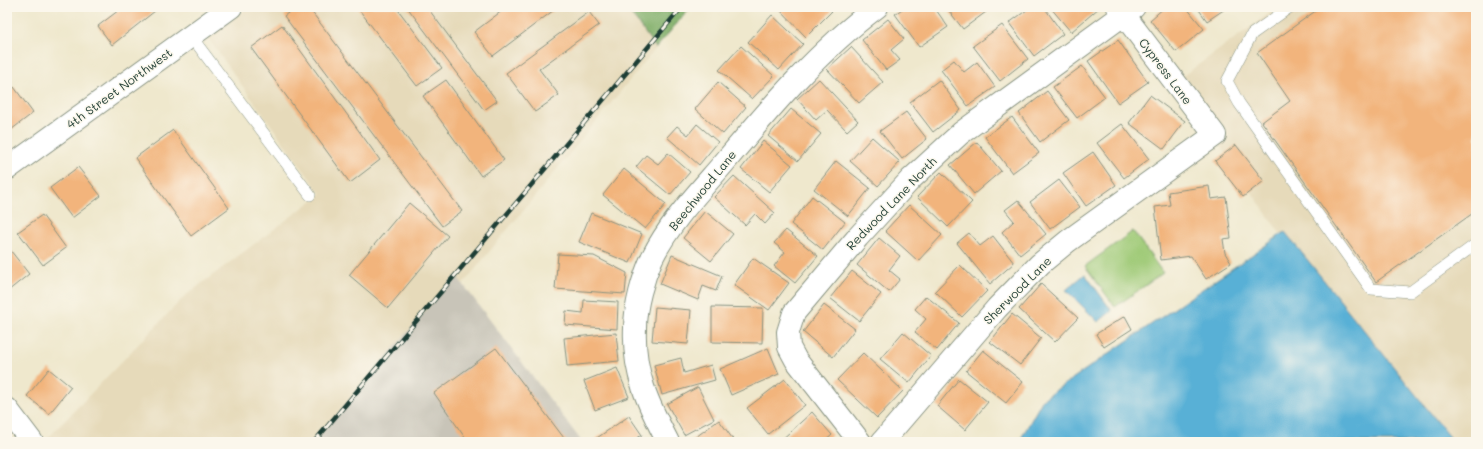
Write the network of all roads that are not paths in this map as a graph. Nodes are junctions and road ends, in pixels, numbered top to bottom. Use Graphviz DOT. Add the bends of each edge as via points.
graph roads {
  1 [pos="231,7"];
  2 [pos="877,7"];
  3 [pos="1290,7"];
  4 [pos="1125,10"];
  5 [pos="191,36"];
  6 [pos="1215,134"];
  7 [pos="7,169"];
  8 [pos="310,195"];
  9 [pos="1476,244"];
  10 [pos="7,409"];
  11 [pos="32,442"];
  12 [pos="668,442"];
  13 [pos="860,442"];
  14 [pos="882,442"];
  1 -- 5 [label="street, 4th Street Northwest"];
  2 -- 12 [label="street, Beechwood Lane" via="815,60 777,101 677,218 652,258 640,291 635,328 637,370 650,407"];
  3 -- 9 [label="lane" via="1252,34 1227,81 1239,103 1371,289 1410,292"];
  4 -- 6 [label="street, Cypress Lane"];
  4 -- 13 [label="street, Redwood Lane North" via="961,133 906,184 858,236 794,313 788,332 789,347 796,360"];
  5 -- 7 [label="street, 4th Street Northwest"];
  5 -- 8 [label="lane"];
  6 -- 14 [label="street, Sherwood Lane" via="1040,264 997,308"];
  10 -- 11 [label="street"];
}
